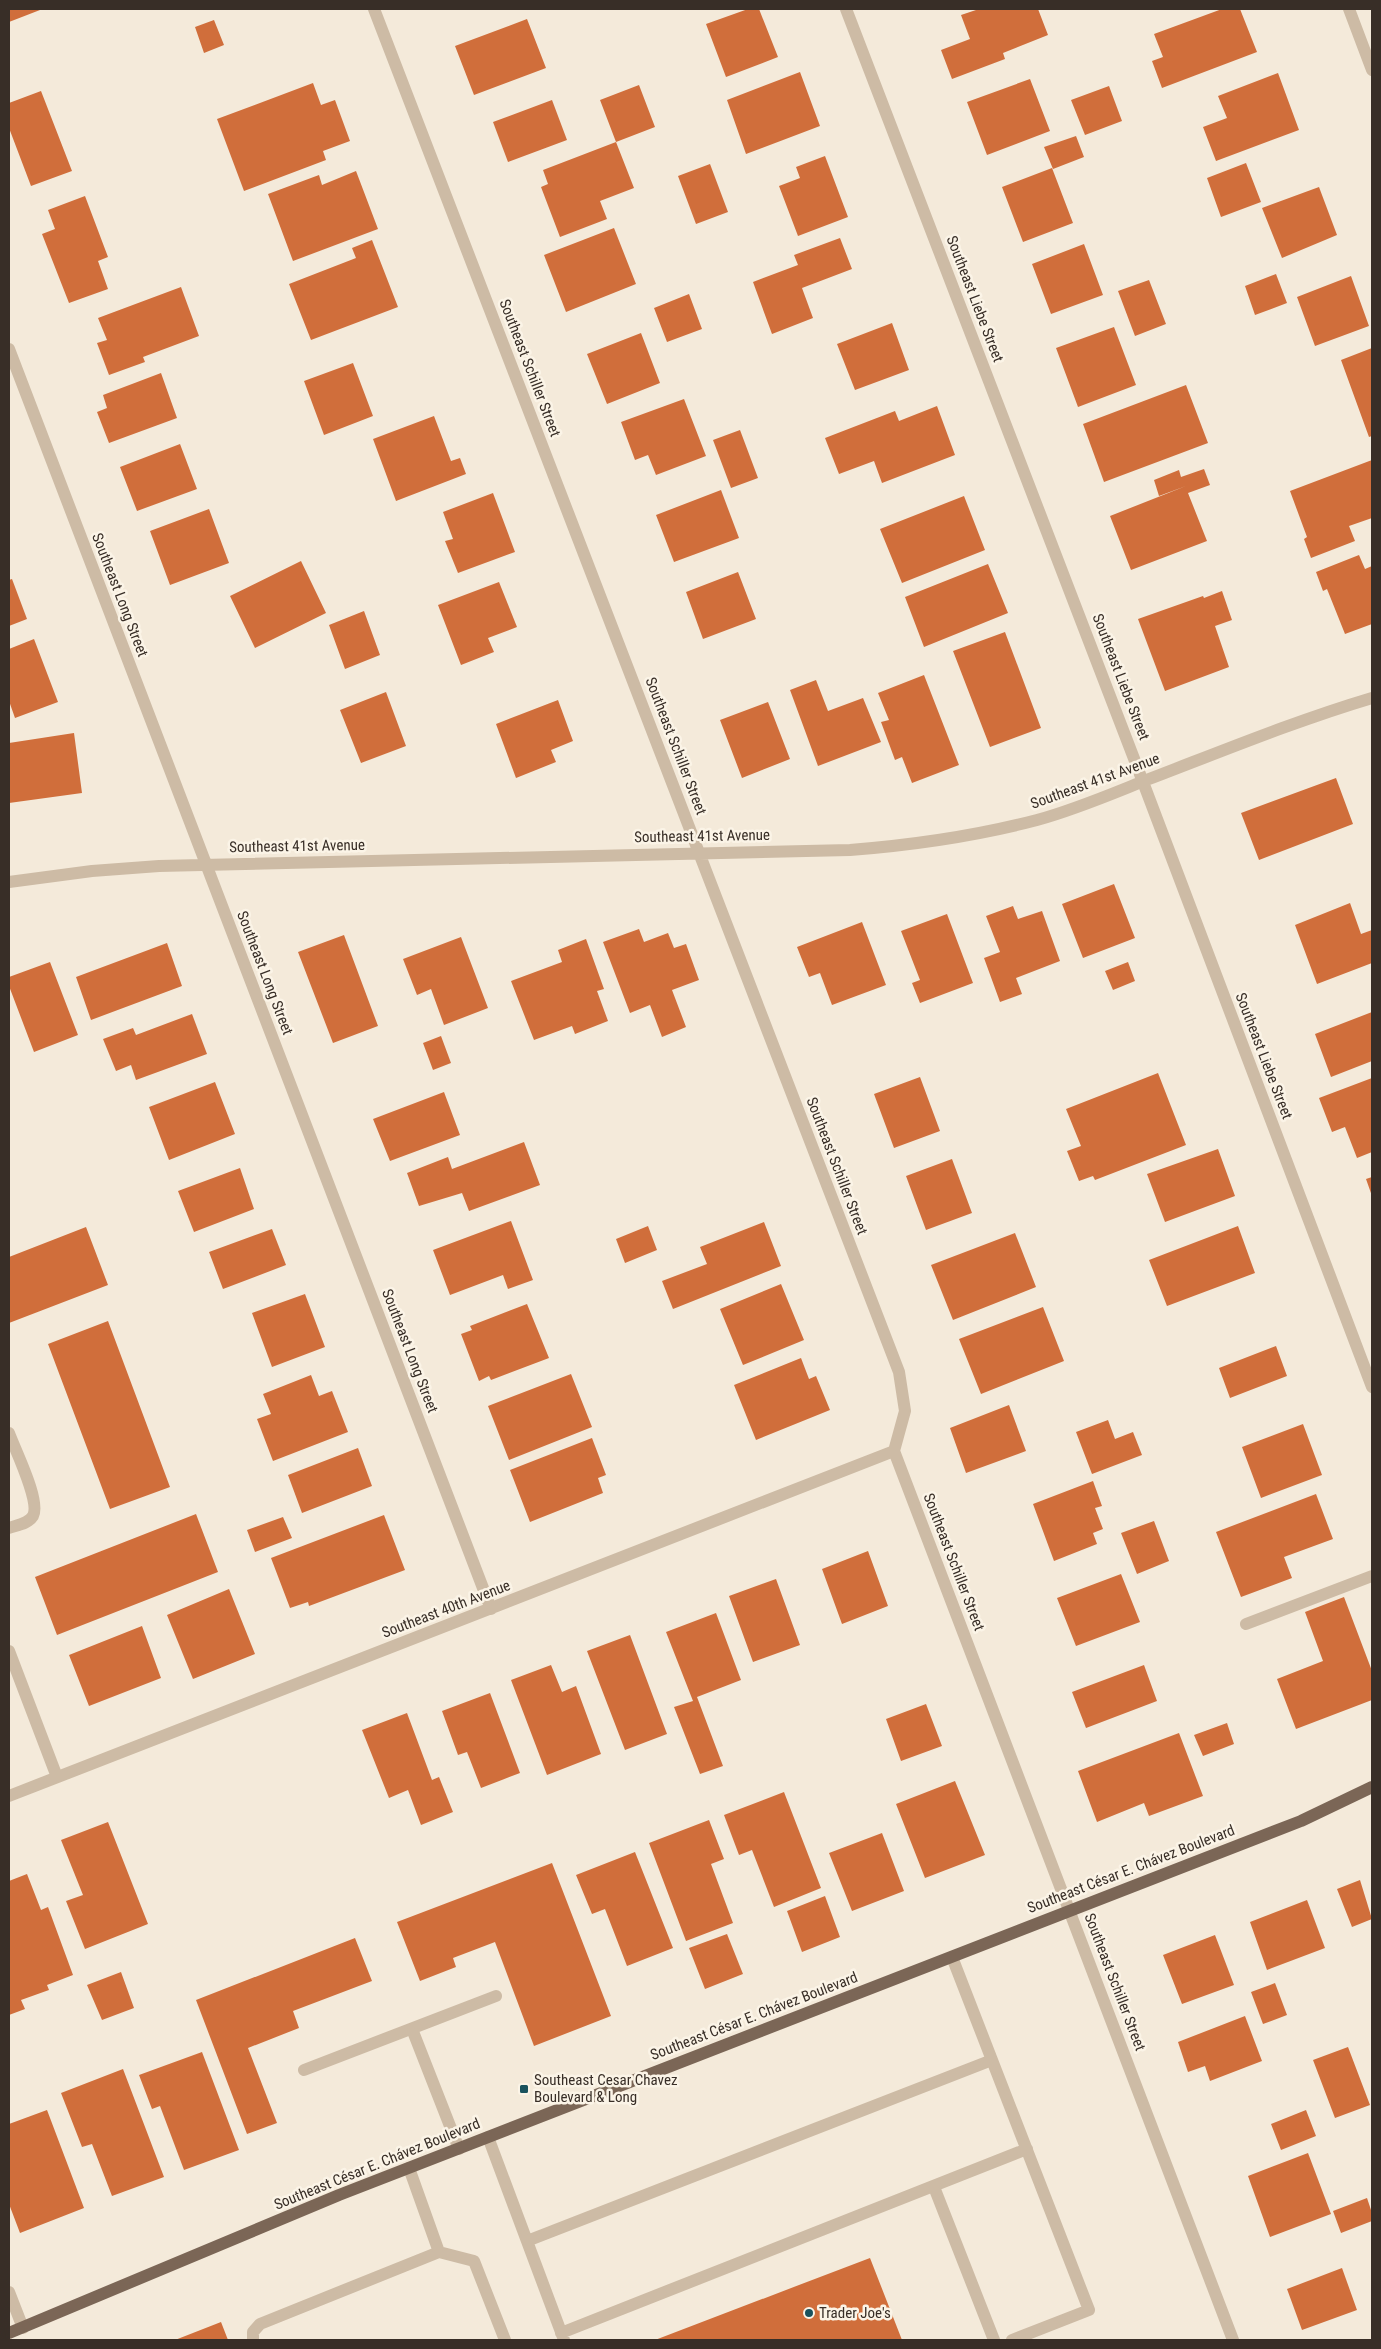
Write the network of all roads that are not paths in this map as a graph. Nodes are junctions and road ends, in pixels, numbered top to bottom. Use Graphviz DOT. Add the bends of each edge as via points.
graph roads {
  1 [pos="374,9"];
  2 [pos="846,9"];
  3 [pos="1349,9"];
  4 [pos="1372,70"];
  5 [pos="9,349"];
  6 [pos="1372,698"];
  7 [pos="1143,782"];
  8 [pos="700,852"];
  9 [pos="206,864"];
  10 [pos="9,882"];
  11 [pos="1372,1387"];
  12 [pos="9,1433"];
  13 [pos="894,1451"];
  14 [pos="9,1528"];
  15 [pos="1372,1576"];
  16 [pos="491,1608"];
  17 [pos="1246,1624"];
  18 [pos="9,1651"];
  19 [pos="57,1777"];
  20 [pos="1372,1787"];
  21 [pos="9,1796"];
  22 [pos="1071,1910"];
  23 [pos="952,1956"];
  24 [pos="496,1996"];
  25 [pos="412,2029"];
  26 [pos="992,2060"];
  27 [pos="304,2070"];
  28 [pos="488,2137"];
  29 [pos="459,2149"];
  30 [pos="1027,2150"];
  31 [pos="409,2168"];
  32 [pos="934,2187"];
  33 [pos="526,2241"];
  34 [pos="439,2252"];
  35 [pos="9,2292"];
  36 [pos="23,2328"];
  37 [pos="9,2333"];
  38 [pos="562,2337"];
  39 [pos="253,2340"];
  40 [pos="505,2340"];
  41 [pos="994,2340"];
  42 [pos="1012,2340"];
  43 [pos="1233,2340"];
  1 -- 8 [label="street, Southeast Schiller Street"];
  2 -- 7 [label="street, Southeast Liebe Street"];
  3 -- 4 [label="street"];
  5 -- 9 [label="street, Southeast Long Street"];
  6 -- 7 [label="street, Southeast 41st Avenue" via="1314,716"];
  7 -- 8 [label="street, Southeast 41st Avenue" via="1038,820 904,846"];
  7 -- 11 [label="street, Southeast Liebe Street"];
  8 -- 9 [label="street, Southeast 41st Avenue"];
  8 -- 13 [label="street, Southeast Schiller Street" via="899,1372 905,1411"];
  9 -- 10 [label="street, Southeast 41st Avenue" via="92,871"];
  9 -- 16 [label="street, Southeast Long Street"];
  12 -- 14 [label="street" via="36,1502 34,1515 28,1521"];
  13 -- 16 [label="street, Southeast 40th Avenue"];
  13 -- 22 [label="street, Southeast Schiller Street"];
  15 -- 17 [label="street"];
  16 -- 19 [label="street, Southeast 40th Avenue"];
  18 -- 19 [label="street"];
  19 -- 21 [label="street, Southeast 40th Avenue"];
  20 -- 22 [label="main road, Southeast César E. Chávez Boulevard" via="1301,1821"];
  22 -- 23 [label="main road, Southeast César E. Chávez Boulevard"];
  22 -- 43 [label="street, Southeast Schiller Street"];
  23 -- 26 [label="street"];
  23 -- 28 [label="main road, Southeast César E. Chávez Boulevard"];
  24 -- 25 [label="street"];
  25 -- 27 [label="street"];
  25 -- 29 [label="street"];
  26 -- 30 [label="street"];
  26 -- 33 [label="street"];
  28 -- 29 [label="main road, Southeast César E. Chávez Boulevard"];
  28 -- 33 [label="street"];
  29 -- 31 [label="main road, Southeast César E. Chávez Boulevard"];
  30 -- 32 [label="street"];
  30 -- 42 [label="street" via="1089,2310"];
  31 -- 34 [label="street"];
  31 -- 36 [label="main road, Southeast César E. Chávez Boulevard"];
  32 -- 38 [label="street"];
  32 -- 41 [label="street"];
  33 -- 38 [label="street"];
  34 -- 39 [label="street" via="260,2324 253,2332"];
  34 -- 40 [label="street" via="474,2261"];
  35 -- 36 [label="street"];
  36 -- 37 [label="main road, Southeast César E. Chávez Boulevard"];
}
